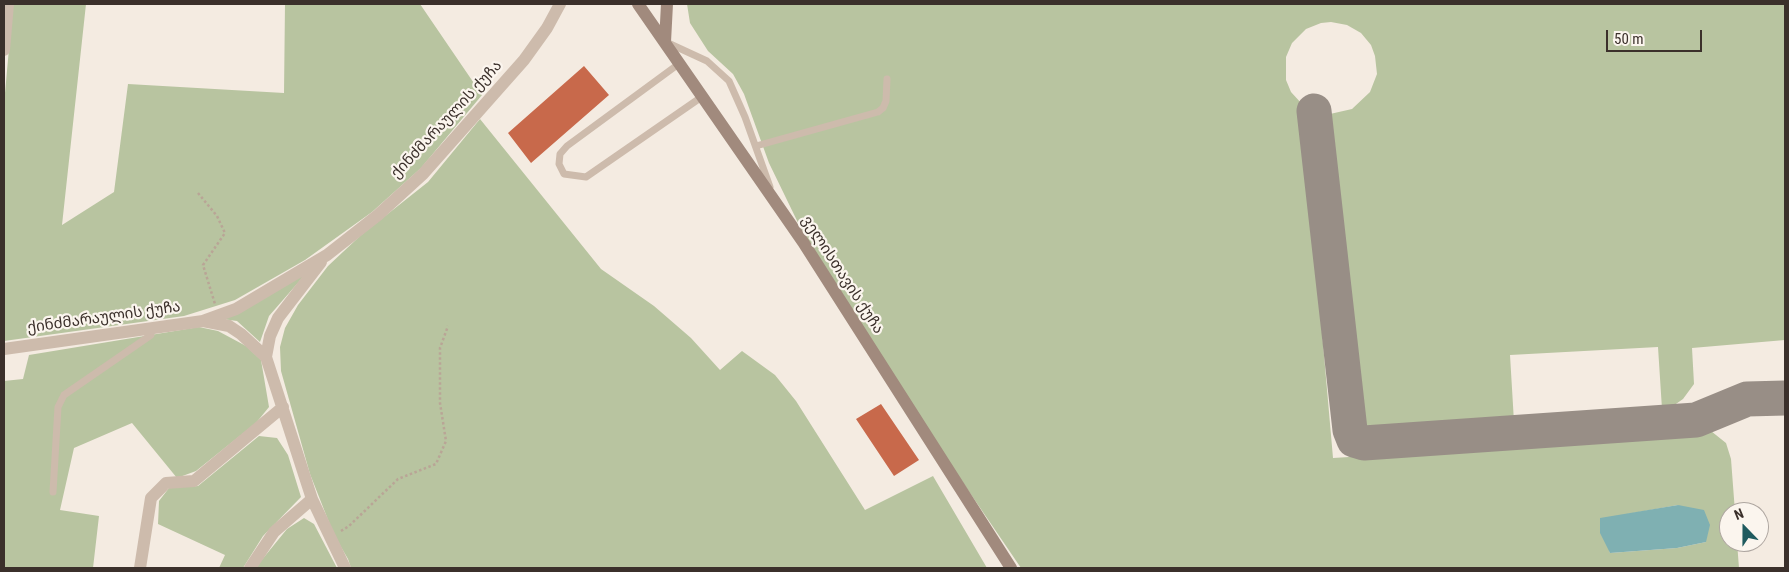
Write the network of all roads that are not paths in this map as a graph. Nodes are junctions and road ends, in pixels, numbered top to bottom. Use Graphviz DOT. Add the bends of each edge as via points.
graph roads {
  1 [pos="8,4"];
  2 [pos="560,4"];
  3 [pos="638,4"];
  4 [pos="667,4"];
  5 [pos="665,42"];
  6 [pos="4,50"];
  7 [pos="680,63"];
  8 [pos="887,78"];
  9 [pos="703,96"];
  10 [pos="756,146"];
  11 [pos="776,202"];
  12 [pos="327,255"];
  13 [pos="203,321"];
  14 [pos="151,328"];
  15 [pos="4,349"];
  16 [pos="266,357"];
  17 [pos="283,407"];
  18 [pos="53,492"];
  19 [pos="312,499"];
  20 [pos="140,568"];
  21 [pos="250,568"];
  22 [pos="345,568"];
  23 [pos="1011,568"];
  1 -- 6 [label="street"];
  2 -- 12 [label="street, ქინძმარაულის ქუჩა" via="548,28 524,60 422,174 378,215"];
  3 -- 5 [label="street, ველისთავის ქუჩა"];
  4 -- 5 [label="street"];
  5 -- 7 [label="street, ველისთავის ქუჩა"];
  5 -- 10 [label="lane" via="707,61 729,81"];
  7 -- 9 [label="street, ველისთავის ქუჩა"];
  7 -- 9 [label="lane" via="567,146 560,154 559,164 564,174 586,178"];
  8 -- 10 [label="lane" via="886,101 878,112"];
  9 -- 11 [label="street, ველისთავის ქუჩა"];
  10 -- 11 [label="lane"];
  11 -- 23 [label="street, ველისთავის ქუჩა"];
  12 -- 13 [label="street, ქინძმარაულის ქუჩა" via="236,309"];
  12 -- 16 [label="street" via="278,318"];
  13 -- 14 [label="street, ქინძმარაულის ქუჩა"];
  13 -- 16 [label="street" via="229,326"];
  14 -- 15 [label="street, ქინძმარაულის ქუჩა"];
  14 -- 18 [label="lane" via="151,335 64,395 58,407"];
  16 -- 17 [label="street"];
  17 -- 19 [label="street"];
  17 -- 20 [label="street" via="194,481 166,483 152,498"];
  19 -- 21 [label="street" via="266,541"];
  19 -- 22 [label="street"];
}
